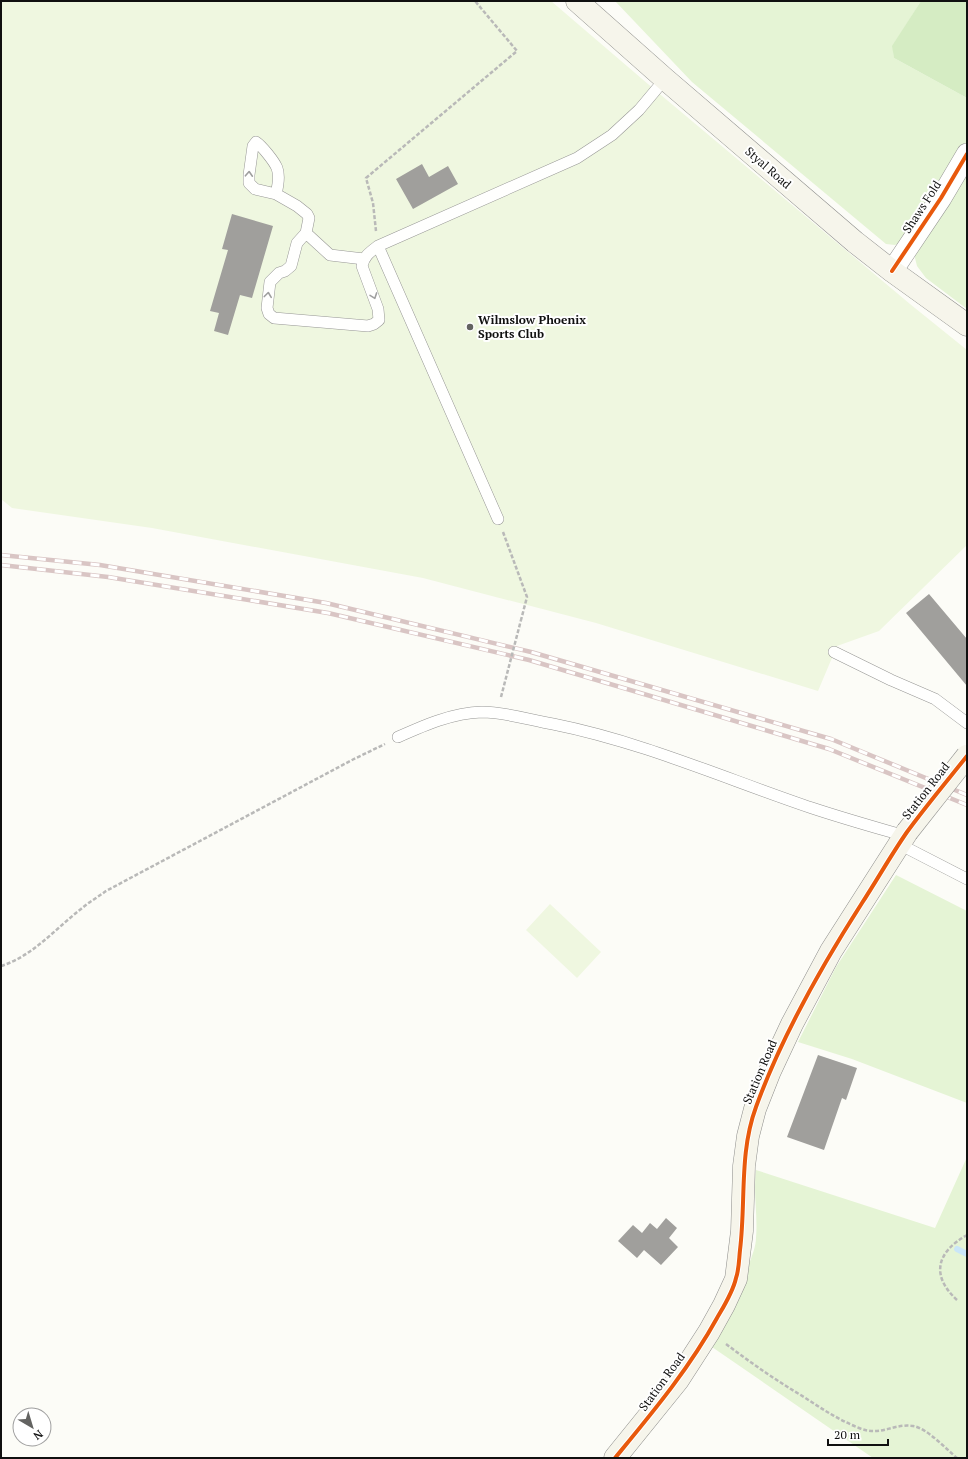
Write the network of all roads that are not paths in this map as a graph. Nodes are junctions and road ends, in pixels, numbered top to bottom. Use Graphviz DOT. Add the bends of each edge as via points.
graph roads {
  1 [pos="577,1"];
  2 [pos="664,78"];
  3 [pos="967,154"];
  4 [pos="276,194"];
  5 [pos="306,233"];
  6 [pos="378,246"];
  7 [pos="364,259"];
  8 [pos="892,271"];
  9 [pos="967,325"];
  10 [pos="498,519"];
  11 [pos="834,652"];
  12 [pos="967,723"];
  13 [pos="398,737"];
  14 [pos="967,756"];
  15 [pos="904,837"];
  16 [pos="967,879"];
  17 [pos="615,1458"];
  1 -- 2 [label="street, Styal Road"];
  2 -- 6 [label="lane" via="639,110 612,135 577,158"];
  2 -- 8 [label="street, Styal Road"];
  3 -- 8 [label="street, Shaws Fold"];
  4 -- 5 [label="lane" via="307,214"];
  5 -- 7 [label="lane" via="330,255"];
  7 -- 5 [label="lane, one-way" via="362,266 378,309 379,320 374,324 368,326 274,318 267,308 270,282 291,266 297,243"];
  6 -- 7 [label="lane"];
  6 -- 10 [label="lane"];
  8 -- 9 [label="street, Styal Road"];
  11 -- 12 [label="lane" via="935,699"];
  13 -- 15 [label="lane" via="434,722 481,712 573,728 646,748 813,808"];
  14 -- 15 [label="street, Station Road, bridge"];
  15 -- 16 [label="lane"];
  15 -- 17 [label="street, Station Road" via="831,951 767,1077 748,1136 736,1279 724,1305 678,1380"];
}
